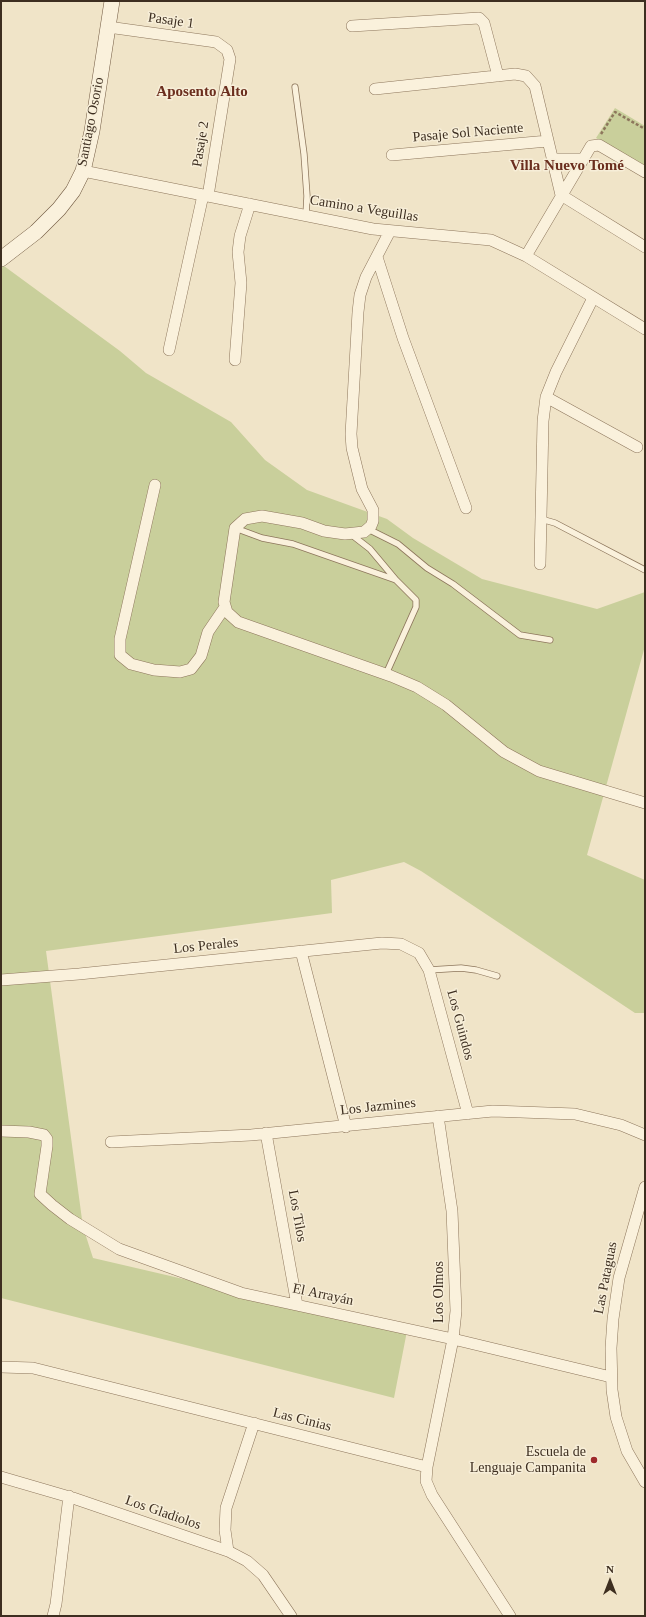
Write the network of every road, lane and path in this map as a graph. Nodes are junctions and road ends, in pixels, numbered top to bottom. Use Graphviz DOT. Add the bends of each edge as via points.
graph roads {
  1 [pos="112,1"];
  2 [pos="352,26"];
  3 [pos="108,27"];
  4 [pos="227,50"];
  5 [pos="498,76"];
  6 [pos="295,87"];
  7 [pos="375,89"];
  8 [pos="645,129"];
  9 [pos="603,138"];
  10 [pos="548,141"];
  11 [pos="392,155"];
  12 [pos="582,159"];
  13 [pos="552,160"];
  14 [pos="83,171"];
  15 [pos="645,172"];
  16 [pos="206,195"];
  17 [pos="561,195"];
  18 [pos="250,204"];
  19 [pos="306,215"];
  20 [pos="390,231"];
  21 [pos="645,248"];
  22 [pos="526,256"];
  23 [pos="377,257"];
  24 [pos="1,259"];
  25 [pos="593,298"];
  26 [pos="645,329"];
  27 [pos="169,350"];
  28 [pos="235,360"];
  29 [pos="546,398"];
  30 [pos="637,447"];
  31 [pos="155,485"];
  32 [pos="466,508"];
  33 [pos="541,519"];
  34 [pos="235,528"];
  35 [pos="368,529"];
  36 [pos="351,534"];
  37 [pos="540,564"];
  38 [pos="645,570"];
  39 [pos="396,580"];
  40 [pos="225,607"];
  41 [pos="550,640"];
  42 [pos="386,674"];
  43 [pos="645,803"];
  44 [pos="414,949"];
  45 [pos="301,951"];
  46 [pos="429,970"];
  47 [pos="497,976"];
  48 [pos="1,980"];
  49 [pos="468,1114"];
  50 [pos="438,1116"];
  51 [pos="346,1127"];
  52 [pos="1,1131"];
  53 [pos="266,1133"];
  54 [pos="645,1135"];
  55 [pos="111,1142"];
  56 [pos="645,1187"];
  57 [pos="298,1305"];
  58 [pos="453,1339"];
  59 [pos="1,1367"];
  60 [pos="611,1377"];
  61 [pos="254,1424"];
  62 [pos="427,1467"];
  63 [pos="1,1477"];
  64 [pos="645,1482"];
  65 [pos="68,1496"];
  66 [pos="228,1551"];
  67 [pos="52,1616"];
  68 [pos="291,1616"];
  69 [pos="510,1616"];
  1 -- 3 [label="street, Santiago Osorio"];
  2 -- 5 [label="street" via="482,19"];
  3 -- 4 [label="street, Pasaje 1" via="216,42"];
  3 -- 14 [label="street, Santiago Osorio" via="92,131"];
  4 -- 16 [label="street, Pasaje 2" via="230,59"];
  5 -- 7 [label="street"];
  5 -- 10 [label="street" via="521,75 532,82"];
  6 -- 19 [label="lane" via="305,168"];
  8 -- 9 [label="path" via="615,112 600,136"];
  10 -- 11 [label="street, Pasaje Sol Naciente"];
  10 -- 13 [label="street"];
  12 -- 13 [label="street"];
  12 -- 15 [label="street" via="589,147 596,144"];
  12 -- 17 [label="street"];
  13 -- 17 [label="street"];
  14 -- 16 [label="street, Camino a Veguillas"];
  14 -- 24 [label="street, Santiago Osorio" via="73,191 59,209 36,232"];
  16 -- 18 [label="street, Camino a Veguillas"];
  16 -- 27 [label="street, Pasaje 2"];
  17 -- 21 [label="street"];
  17 -- 22 [label="street"];
  18 -- 19 [label="street, Camino a Veguillas"];
  18 -- 28 [label="street" via="238,252 241,283"];
  19 -- 20 [label="street, Camino a Veguillas"];
  20 -- 22 [label="street, Camino a Veguillas" via="480,238 501,243"];
  20 -- 23 [label="street"];
  22 -- 25 [label="street, Camino a Veguillas"];
  23 -- 32 [label="street" via="403,338"];
  23 -- 35 [label="street" via="363,286 359,304 351,434 354,462 362,489 374,515"];
  25 -- 26 [label="street, Camino a Veguillas"];
  25 -- 29 [label="street" via="556,372"];
  29 -- 30 [label="street"];
  29 -- 33 [label="street" via="543,421"];
  31 -- 40 [label="street" via="120,639 120,655 130,664 154,670 180,672 191,668 201,656 208,632"];
  33 -- 37 [label="street"];
  33 -- 38 [label="lane" via="555,523"];
  34 -- 36 [label="street" via="245,519 262,516 302,523 324,531"];
  34 -- 39 [label="lane" via="262,538 293,544"];
  34 -- 40 [label="street"];
  35 -- 36 [label="street" via="360,534"];
  35 -- 41 [label="lane" via="398,544 520,635"];
  36 -- 39 [label="lane" via="370,549"];
  39 -- 42 [label="lane" via="416,600 416,607"];
  40 -- 42 [label="street" via="230,616 238,622"];
  42 -- 43 [label="street" via="446,705 504,752 524,764 554,777"];
  44 -- 45 [label="street, Los Perales" via="401,944 382,943"];
  44 -- 46 [label="street, Los Guindos" via="423,958"];
  45 -- 48 [label="street, Los Perales"];
  45 -- 51 [label="street"];
  46 -- 47 [label="lane" via="461,968"];
  46 -- 49 [label="street, Los Guindos"];
  49 -- 50 [label="street, Los Jazmines"];
  49 -- 54 [label="street, Los Jazmines" via="493,1111 575,1114"];
  50 -- 51 [label="street, Los Jazmines"];
  50 -- 58 [label="street, Los Olmos" via="452,1211 456,1286"];
  51 -- 53 [label="street, Los Jazmines"];
  52 -- 57 [label="street, El Arrayán" via="44,1135 47,1146 40,1194 105,1241 119,1249 241,1293"];
  53 -- 55 [label="street, Los Jazmines"];
  53 -- 57 [label="street, Los Tilos"];
  56 -- 60 [label="street, Las Pataguas" via="619,1278 613,1318"];
  57 -- 58 [label="street, El Arrayán"];
  58 -- 60 [label="street, El Arrayán"];
  58 -- 62 [label="street, Los Olmos"];
  59 -- 61 [label="street, Las Cinias" via="33,1368"];
  60 -- 64 [label="street" via="613,1404 621,1434 627,1451"];
  61 -- 62 [label="street, Las Cinias"];
  61 -- 66 [label="street" via="226,1508 224,1530"];
  62 -- 69 [label="street" via="426,1481 432,1495"];
  63 -- 65 [label="street, Los Gladiolos"];
  65 -- 66 [label="street, Los Gladiolos"];
  65 -- 67 [label="street" via="56,1604"];
  66 -- 68 [label="street, Los Gladiolos" via="247,1561 259,1572"];
}
